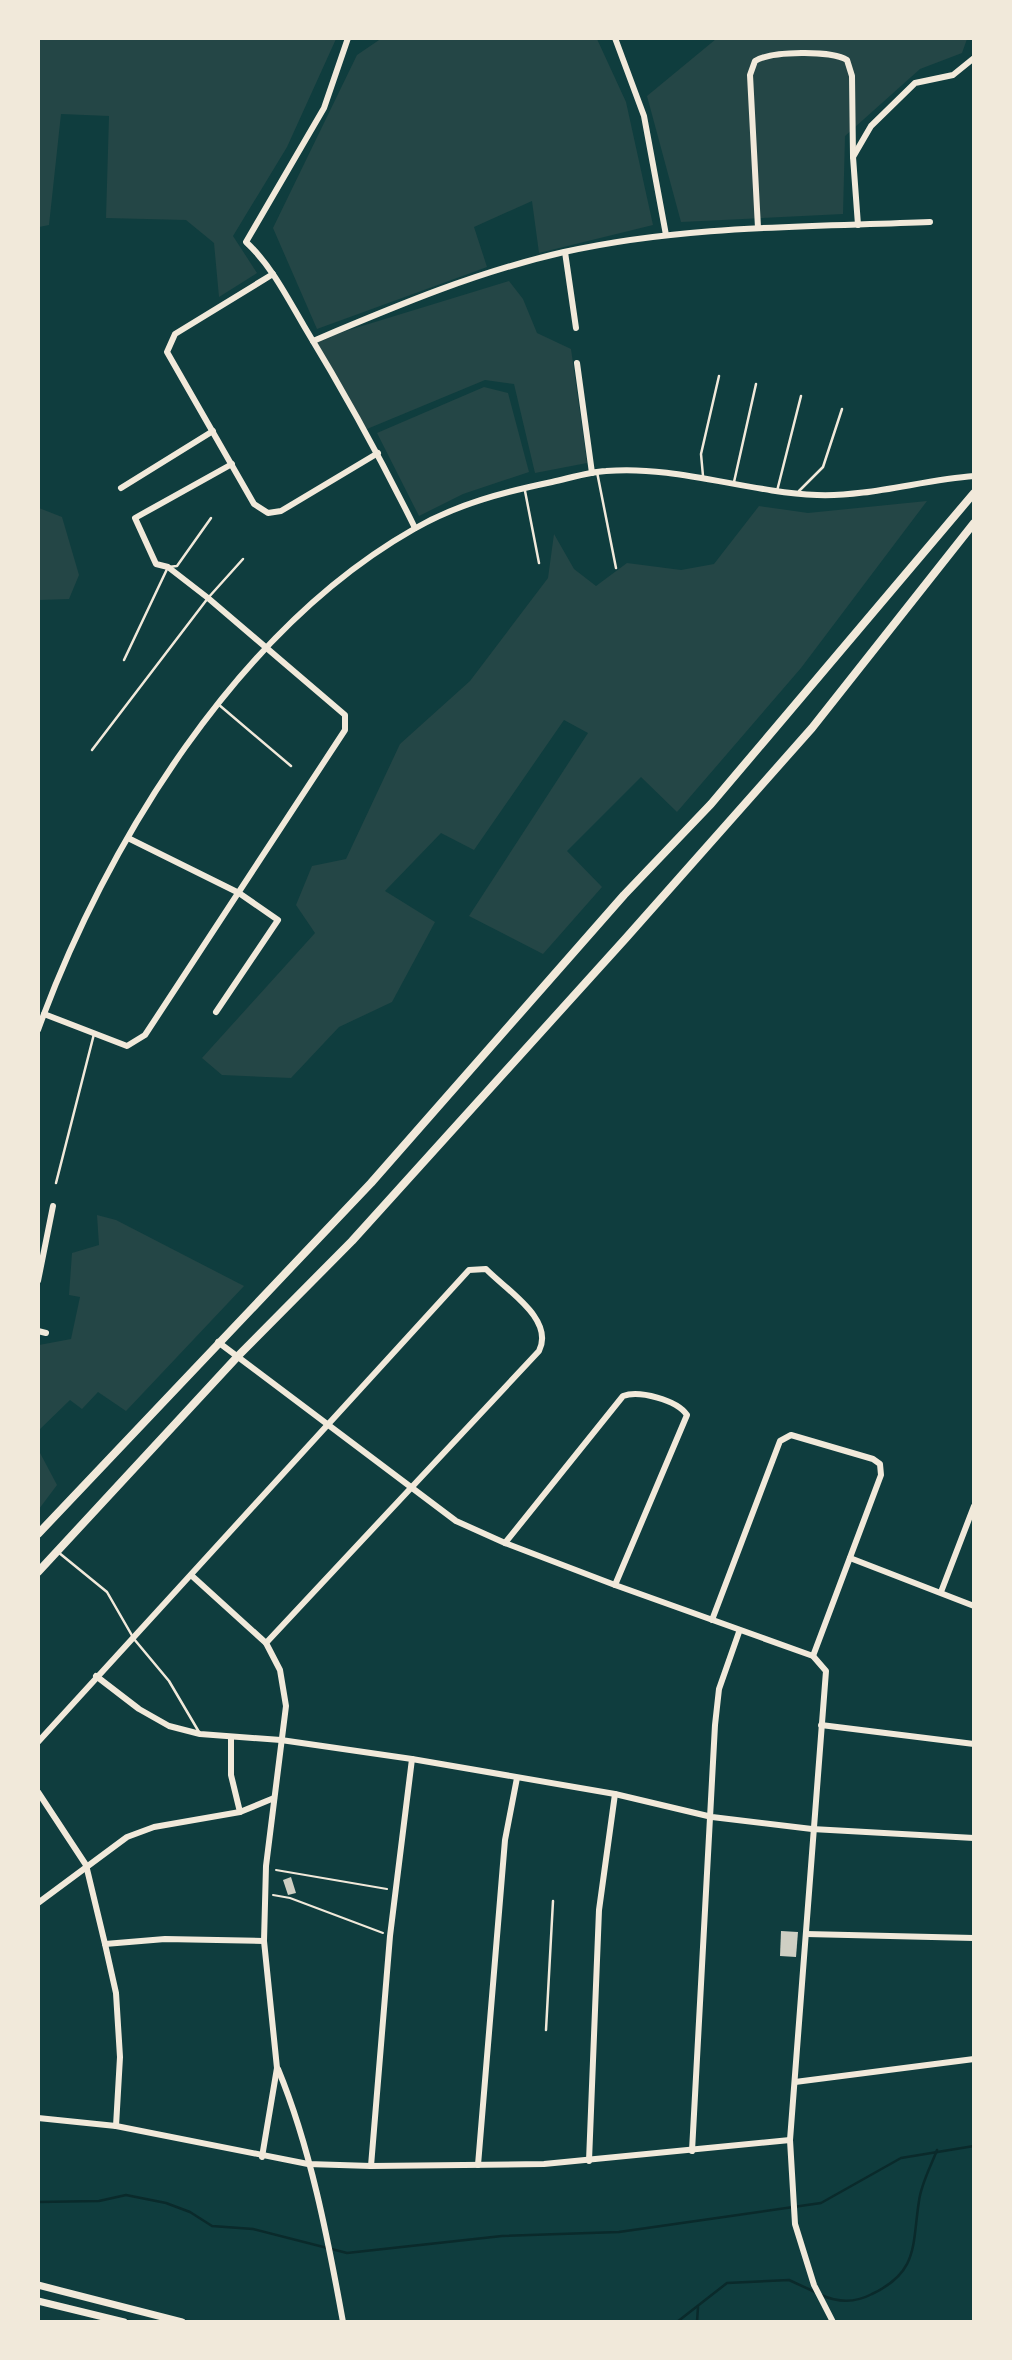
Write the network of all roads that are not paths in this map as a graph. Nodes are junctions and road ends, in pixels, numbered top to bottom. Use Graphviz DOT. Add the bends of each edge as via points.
graph roads {
  1 [pos="348,38"];
  2 [pos="615,38"];
  3 [pos="974,58"];
  4 [pos="853,157"];
  5 [pos="930,222"];
  6 [pos="858,225"];
  7 [pos="758,228"];
  8 [pos="666,235"];
  9 [pos="565,252"];
  10 [pos="273,274"];
  11 [pos="576,328"];
  12 [pos="313,341"];
  13 [pos="577,363"];
  14 [pos="719,376"];
  15 [pos="756,384"];
  16 [pos="801,396"];
  17 [pos="842,409"];
  18 [pos="213,431"];
  19 [pos="378,453"];
  20 [pos="232,464"];
  21 [pos="594,473"];
  22 [pos="974,476"];
  23 [pos="704,480"];
  24 [pos="734,485"];
  25 [pos="121,488"];
  26 [pos="524,488"];
  27 [pos="777,491"];
  28 [pos="974,492"];
  29 [pos="796,494"];
  30 [pos="211,518"];
  31 [pos="974,523"];
  32 [pos="415,528"];
  33 [pos="243,559"];
  34 [pos="538,563"];
  35 [pos="168,567"];
  36 [pos="616,568"];
  37 [pos="208,598"];
  38 [pos="267,647"];
  39 [pos="124,660"];
  40 [pos="218,704"];
  41 [pos="92,750"];
  42 [pos="291,766"];
  43 [pos="130,839"];
  44 [pos="239,893"];
  45 [pos="216,1012"];
  46 [pos="44,1014"];
  47 [pos="38,1030"];
  48 [pos="94,1034"];
  49 [pos="57,1183"];
  50 [pos="53,1206"];
  51 [pos="38,1280"];
  52 [pos="218,1342"];
  53 [pos="238,1356"];
  54 [pos="326,1426"];
  55 [pos="412,1489"];
  56 [pos="974,1506"];
  57 [pos="38,1534"];
  58 [pos="505,1543"];
  59 [pos="58,1552"];
  60 [pos="850,1558"];
  61 [pos="38,1572"];
  62 [pos="191,1575"];
  63 [pos="615,1585"];
  64 [pos="941,1592"];
  65 [pos="974,1606"];
  66 [pos="712,1620"];
  67 [pos="739,1632"];
  68 [pos="134,1639"];
  69 [pos="266,1643"];
  70 [pos="813,1656"];
  71 [pos="96,1676"];
  72 [pos="821,1725"];
  73 [pos="200,1734"];
  74 [pos="231,1737"];
  75 [pos="281,1741"];
  76 [pos="38,1742"];
  77 [pos="974,1744"];
  78 [pos="412,1759"];
  79 [pos="517,1778"];
  80 [pos="38,1792"];
  81 [pos="615,1794"];
  82 [pos="274,1798"];
  83 [pos="240,1812"];
  84 [pos="712,1817"];
  85 [pos="812,1829"];
  86 [pos="974,1838"];
  87 [pos="86,1865"];
  88 [pos="553,1902"];
  89 [pos="38,1903"];
  90 [pos="806,1934"];
  91 [pos="974,1938"];
  92 [pos="264,1941"];
  93 [pos="105,1944"];
  94 [pos="546,2030"];
  95 [pos="974,2059"];
  96 [pos="277,2068"];
  97 [pos="795,2082"];
  98 [pos="38,2118"];
  99 [pos="116,2126"];
  100 [pos="790,2140"];
  101 [pos="692,2151"];
  102 [pos="262,2157"];
  103 [pos="589,2161"];
  104 [pos="308,2164"];
  105 [pos="478,2165"];
  106 [pos="371,2166"];
  107 [pos="38,2285"];
  108 [pos="38,2301"];
  109 [pos="124,2322"];
  110 [pos="182,2322"];
  111 [pos="343,2322"];
  112 [pos="833,2322"];
  1 -- 10 [label="street" via="324,108 248,235 246,242"];
  2 -- 8 [label="street" via="644,116"];
  3 -- 4 [label="street" via="953,75 915,83 871,126"];
  4 -- 6 [label="street"];
  4 -- 7 [label="street" via="848,60 832,54 768,55 755,61 750,75"];
  5 -- 6 [label="street"];
  6 -- 7 [label="street"];
  7 -- 8 [label="street"];
  8 -- 9 [label="street"];
  9 -- 11 [label="street"];
  9 -- 12 [label="street" via="433,290"];
  10 -- 12 [label="street"];
  10 -- 18 [label="street" via="174,334 169,342 167,352"];
  12 -- 19 [label="street"];
  13 -- 21 [label="street"];
  14 -- 23 [label="lane" via="701,454"];
  15 -- 24 [label="lane"];
  16 -- 27 [label="lane"];
  17 -- 29 [label="lane" via="823,467"];
  18 -- 20 [label="street"];
  18 -- 25 [label="street"];
  19 -- 20 [label="street" via="281,511 268,513 254,504"];
  19 -- 32 [label="street"];
  20 -- 35 [label="street" via="135,518 156,564"];
  21 -- 23 [label="street" via="635,470"];
  21 -- 26 [label="street"];
  21 -- 36 [label="lane"];
  22 -- 29 [label="street" via="860,492"];
  23 -- 24 [label="street"];
  24 -- 27 [label="street"];
  26 -- 32 [label="street" via="476,500"];
  26 -- 34 [label="lane"];
  27 -- 29 [label="street"];
  28 -- 52 [label="main road" via="711,804 624,895 371,1183"];
  30 -- 35 [label="lane" via="177,566"];
  31 -- 53 [label="main road" via="879,647 755,794 352,1241"];
  32 -- 38 [label="street" via="352,569"];
  33 -- 37 [label="lane"];
  35 -- 37 [label="street"];
  35 -- 39 [label="lane"];
  37 -- 38 [label="street"];
  37 -- 41 [label="lane"];
  38 -- 40 [label="street"];
  38 -- 44 [label="street" via="345,715 345,730"];
  40 -- 42 [label="lane"];
  40 -- 43 [label="street"];
  43 -- 44 [label="street"];
  43 -- 46 [label="street" via="98,890"];
  44 -- 45 [label="street" via="278,920"];
  44 -- 48 [label="street" via="145,1035 127,1046"];
  46 -- 47 [label="street"];
  46 -- 48 [label="street"];
  48 -- 49 [label="lane"];
  50 -- 51 [label="street"];
  52 -- 53 [label="street"];
  52 -- 57 [label="main road"];
  53 -- 54 [label="street"];
  53 -- 59 [label="main road"];
  54 -- 55 [label="street"];
  54 -- 55 [label="street" via="468,1270 486,1269 539,1320 543,1342"];
  54 -- 62 [label="street"];
  55 -- 58 [label="street" via="456,1521"];
  55 -- 69 [label="street"];
  56 -- 64 [label="street"];
  58 -- 63 [label="street"];
  58 -- 63 [label="street" via="623,1396 635,1392 682,1408 687,1415"];
  59 -- 61 [label="main road"];
  59 -- 68 [label="lane" via="107,1592"];
  60 -- 64 [label="street"];
  60 -- 66 [label="street" via="881,1475 880,1464 791,1435 780,1441"];
  60 -- 70 [label="street"];
  62 -- 68 [label="street"];
  62 -- 69 [label="street"];
  63 -- 66 [label="street"];
  64 -- 65 [label="street"];
  66 -- 67 [label="street"];
  67 -- 70 [label="street"];
  67 -- 84 [label="street" via="719,1689"];
  68 -- 71 [label="street"];
  68 -- 73 [label="lane" via="169,1682"];
  69 -- 75 [label="street" via="280,1671 286,1706"];
  70 -- 72 [label="street" via="826,1671"];
  71 -- 73 [label="street" via="169,1726"];
  71 -- 76 [label="street"];
  72 -- 77 [label="street"];
  72 -- 85 [label="street"];
  73 -- 74 [label="street"];
  74 -- 75 [label="street"];
  74 -- 83 [label="street" via="231,1775"];
  75 -- 78 [label="street"];
  75 -- 82 [label="street"];
  78 -- 79 [label="street"];
  78 -- 106 [label="street" via="390,1936"];
  79 -- 81 [label="street"];
  79 -- 105 [label="street" via="505,1840"];
  80 -- 87 [label="street"];
  81 -- 84 [label="street"];
  81 -- 103 [label="street" via="599,1910"];
  82 -- 83 [label="street"];
  82 -- 92 [label="street"];
  83 -- 87 [label="street" via="154,1827 127,1837"];
  84 -- 85 [label="street"];
  84 -- 101 [label="street"];
  85 -- 86 [label="street"];
  85 -- 90 [label="street"];
  87 -- 89 [label="street"];
  87 -- 93 [label="street"];
  88 -- 94 [label="lane"];
  90 -- 91 [label="street"];
  90 -- 97 [label="street"];
  92 -- 93 [label="street" via="164,1939"];
  92 -- 96 [label="street"];
  93 -- 99 [label="street" via="117,2006"];
  95 -- 97 [label="street"];
  96 -- 102 [label="street"];
  96 -- 104 [label="street"];
  97 -- 100 [label="street"];
  98 -- 99 [label="street"];
  99 -- 102 [label="street"];
  100 -- 101 [label="street"];
  100 -- 112 [label="street" via="795,2224 814,2285"];
  101 -- 103 [label="street"];
  102 -- 104 [label="street"];
  103 -- 105 [label="street"];
  104 -- 106 [label="street"];
  104 -- 111 [label="street"];
  105 -- 106 [label="street"];
  107 -- 110 [label="street"];
  108 -- 109 [label="street"];
}
